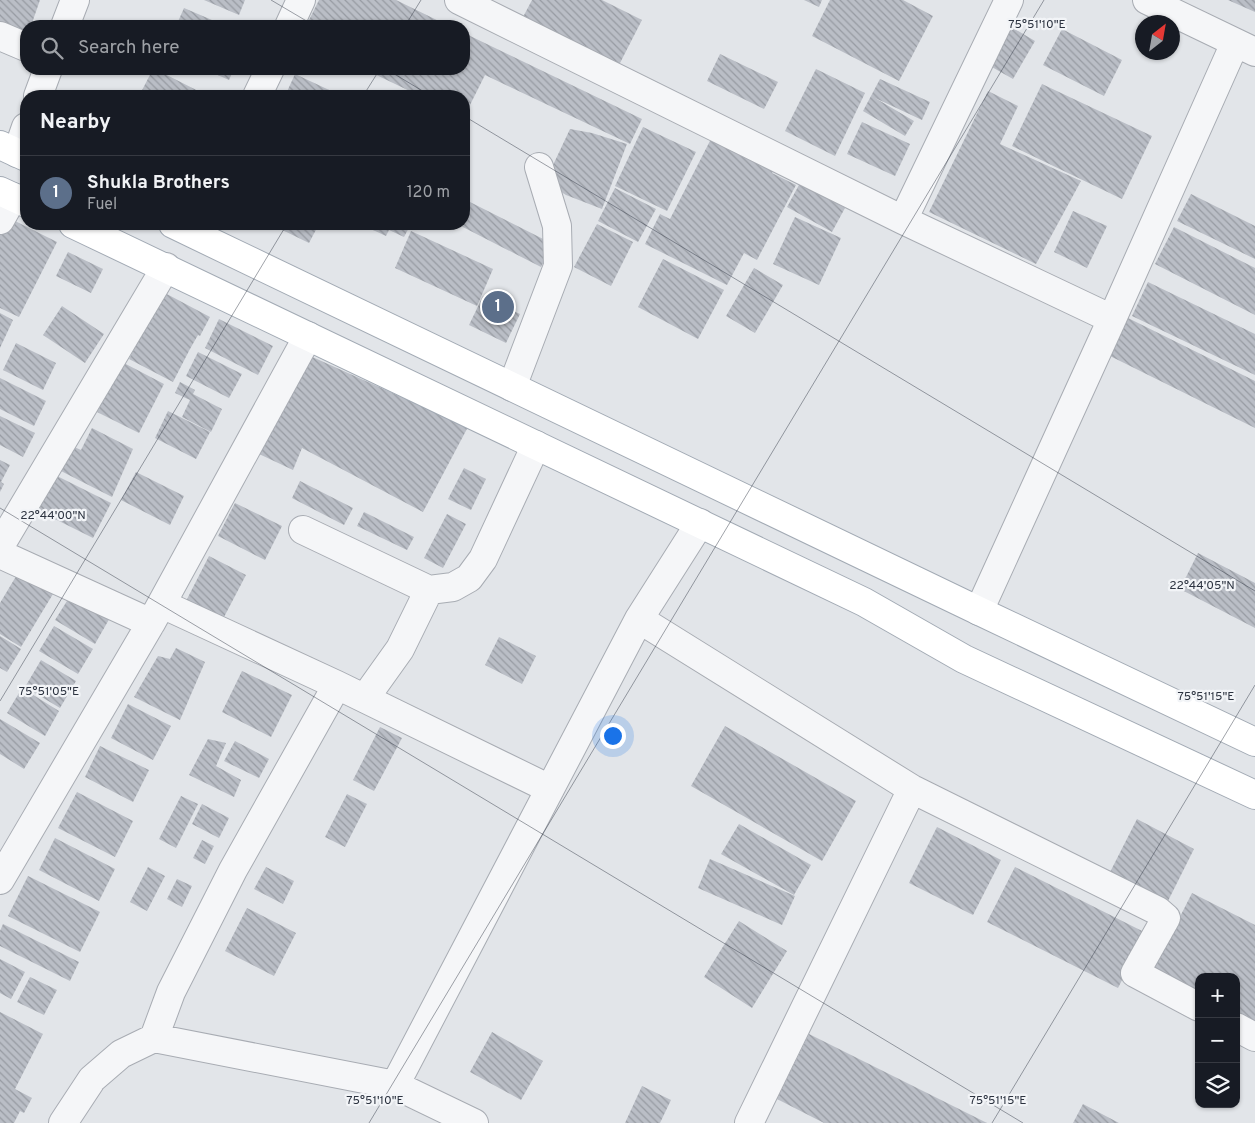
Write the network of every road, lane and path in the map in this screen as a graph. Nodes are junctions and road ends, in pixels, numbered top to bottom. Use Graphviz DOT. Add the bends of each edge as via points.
graph roads {
  1 [pos="75,0"];
  2 [pos="301,0"];
  3 [pos="459,0"];
  4 [pos="1010,0"];
  5 [pos="1146,0"];
  6 [pos="67,20"];
  7 [pos="292,20"];
  8 [pos="0,36"];
  9 [pos="20,44"];
  10 [pos="1245,47"];
  11 [pos="46,75"];
  12 [pos="267,75"];
  13 [pos="40,90"];
  14 [pos="260,90"];
  15 [pos="20,140"];
  16 [pos="14,152"];
  17 [pos="539,167"];
  18 [pos="13,197"];
  19 [pos="0,220"];
  20 [pos="903,220"];
  21 [pos="86,230"];
  22 [pos="195,230"];
  23 [pos="166,268"];
  24 [pos="1112,319"];
  25 [pos="308,336"];
  26 [pos="512,387"];
  27 [pos="536,445"];
  28 [pos="700,524"];
  29 [pos="303,530"];
  30 [pos="2,556"];
  31 [pos="429,590"];
  32 [pos="979,611"];
  33 [pos="156,614"];
  34 [pos="639,619"];
  35 [pos="337,685"];
  36 [pos="365,698"];
  37 [pos="1255,742"];
  38 [pos="550,789"];
  39 [pos="912,789"];
  40 [pos="1255,795"];
  41 [pos="0,880"];
  42 [pos="1195,1005"];
  43 [pos="1240,1029"];
  44 [pos="1255,1037"];
  45 [pos="154,1038"];
  46 [pos="395,1084"];
  47 [pos="63,1123"];
  48 [pos="474,1123"];
  49 [pos="749,1123"];
  1 -- 6 [label="street"];
  2 -- 7 [label="street"];
  3 -- 20 [label="street"];
  4 -- 20 [label="street"];
  5 -- 10 [label="street"];
  8 -- 9 [label="street"];
  10 -- 24 [label="street"];
  11 -- 13 [label="street"];
  12 -- 14 [label="street"];
  15 -- 16 [label="street"];
  17 -- 26 [label="street" via="557,226 558,266"];
  18 -- 19 [label="street"];
  20 -- 24 [label="street"];
  21 -- 23 [label="main road"];
  22 -- 26 [label="main road"];
  23 -- 25 [label="main road"];
  23 -- 30 [label="street"];
  24 -- 32 [label="street"];
  25 -- 27 [label="main road"];
  25 -- 33 [label="street"];
  26 -- 32 [label="main road"];
  27 -- 28 [label="main road"];
  27 -- 31 [label="street" via="483,559 470,578 453,587"];
  28 -- 34 [label="street"];
  28 -- 40 [label="main road" via="864,602 964,659"];
  29 -- 31 [label="street"];
  30 -- 33 [label="street"];
  31 -- 36 [label="street" via="400,649"];
  32 -- 37 [label="main road"];
  33 -- 35 [label="street"];
  33 -- 41 [label="street"];
  34 -- 38 [label="street"];
  34 -- 39 [label="street"];
  35 -- 36 [label="street"];
  35 -- 45 [label="street" via="233,870 171,992"];
  36 -- 38 [label="street"];
  38 -- 46 [label="street"];
  39 -- 42 [label="street" via="1158,911 1166,918 1135,973"];
  39 -- 49 [label="street"];
  43 -- 44 [label="street"];
  45 -- 46 [label="street"];
  45 -- 47 [label="street" via="121,1054 92,1079"];
  46 -- 48 [label="street"];
}
